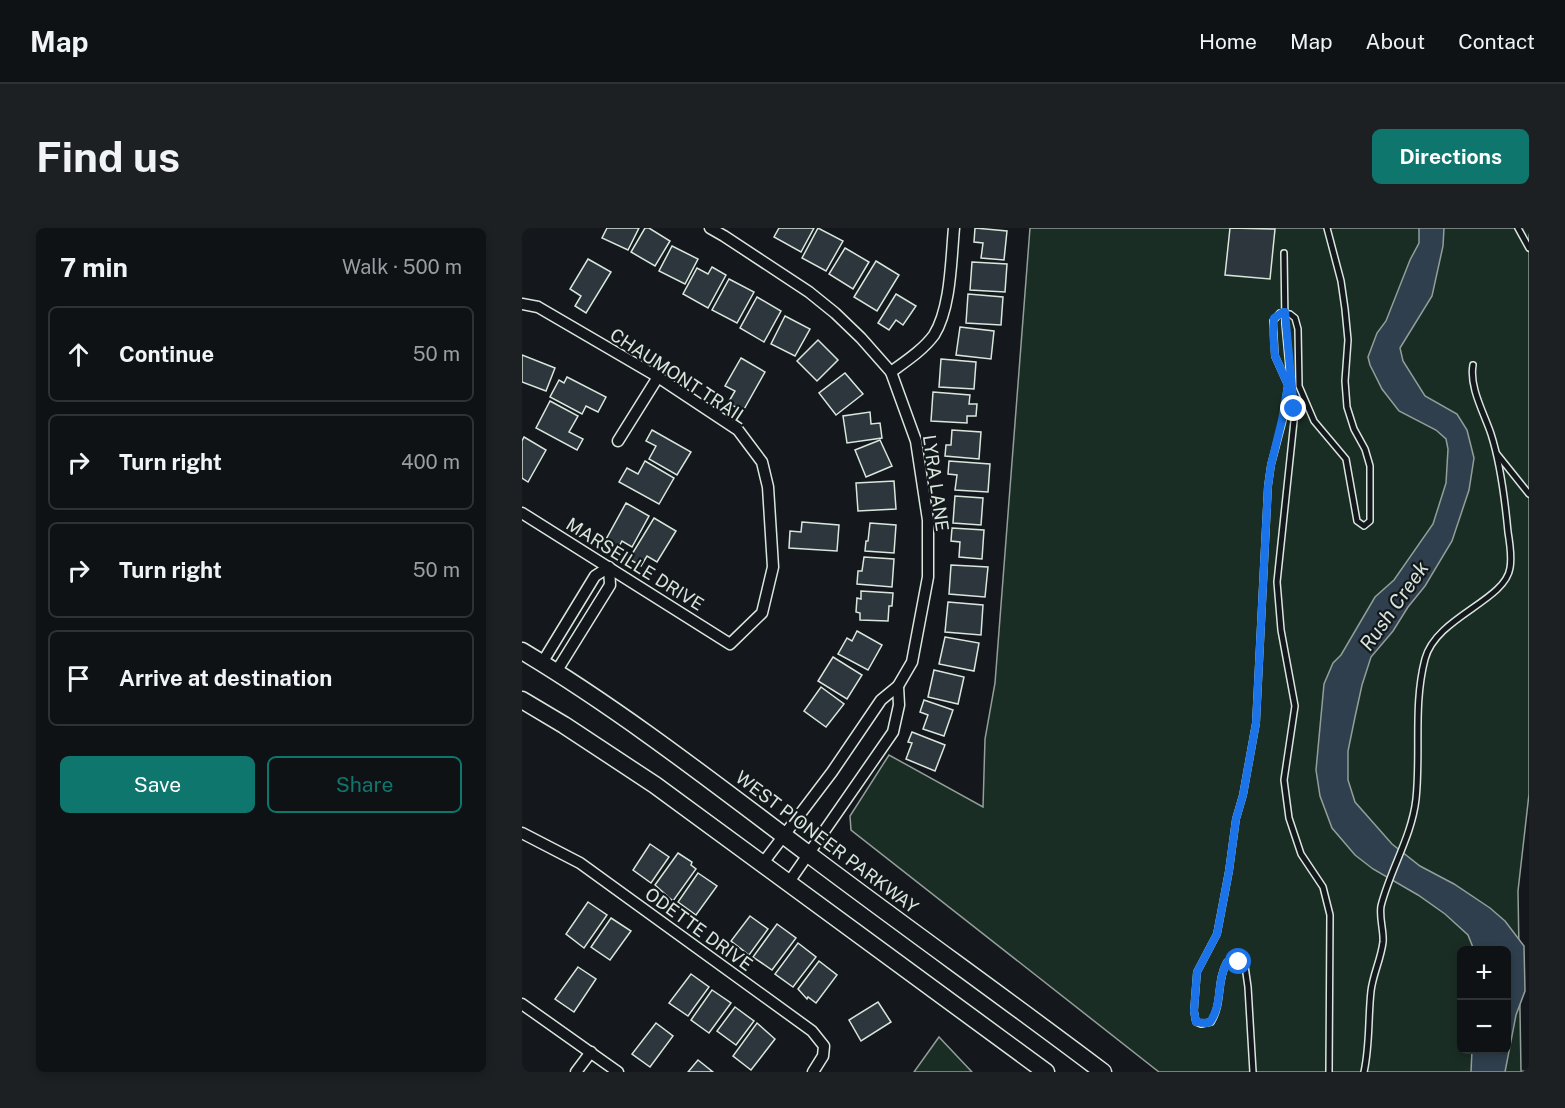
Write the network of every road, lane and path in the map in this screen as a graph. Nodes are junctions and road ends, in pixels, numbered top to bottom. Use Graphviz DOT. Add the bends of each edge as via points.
graph roads {
  1 [pos="710,228"];
  2 [pos="954,228"];
  3 [pos="1327,228"];
  4 [pos="1518,228"];
  5 [pos="1529,248"];
  6 [pos="1284,253"];
  7 [pos="522,304"];
  8 [pos="1285,312"];
  9 [pos="1473,364"];
  10 [pos="891,372"];
  11 [pos="658,377"];
  12 [pos="618,441"];
  13 [pos="1496,453"];
  14 [pos="1529,494"];
  15 [pos="522,513"];
  16 [pos="609,567"];
  17 [pos="730,644"];
  18 [pos="522,651"];
  19 [pos="549,668"];
  20 [pos="898,686"];
  21 [pos="522,700"];
  22 [pos="522,833"];
  23 [pos="784,835"];
  24 [pos="808,854"];
  25 [pos="763,863"];
  26 [pos="789,882"];
  27 [pos="522,1004"];
  28 [pos="591,1052"];
  29 [pos="576,1072"];
  30 [pos="618,1072"];
  31 [pos="813,1072"];
  32 [pos="1046,1072"];
  33 [pos="1103,1072"];
  34 [pos="1253,1072"];
  35 [pos="1329,1072"];
  36 [pos="1364,1072"];
  1 -- 10 [label="street, LYRA LANE" via="809,292 861,338"];
  2 -- 10 [label="street" via="947,295 934,335"];
  3 -- 8 [label="lane" via="1345,309 1347,407 1370,466 1370,521 1366,526 1357,521 1346,459 1314,421 1299,386 1297,323"];
  4 -- 5 [label="lane"];
  6 -- 8 [label="lane"];
  7 -- 11 [label="street, CHAUMONT TRAIL" via="538,307"];
  8 -- 34 [label="lane" via="1273,321 1275,356 1288,385 1268,486 1256,723 1217,934 1197,972 1194,1011 1196,1022 1210,1022 1219,1001 1222,970 1227,962 1245,966"];
  8 -- 35 [label="lane" via="1294,421 1277,582 1295,706 1284,780 1288,819 1301,854 1323,887 1330,915"];
  9 -- 13 [label="lane" via="1473,384"];
  10 -- 20 [label="street, LYRA LANE" via="916,441 928,520 928,577 912,662"];
  11 -- 12 [label="street"];
  11 -- 17 [label="street, CHAUMONT TRAIL" via="738,430 762,462 768,487 773,567 762,613"];
  13 -- 14 [label="lane"];
  13 -- 36 [label="lane" via="1510,568 1503,584 1446,627 1426,656 1417,717 1416,801 1381,909 1382,946 1371,991 1369,1049"];
  15 -- 16 [label="street, MARSEILLE DRIVE"];
  16 -- 17 [label="street, MARSEILLE DRIVE"];
  16 -- 19 [label="street" via="595,576"];
  16 -- 19 [label="street" via="610,585"];
  18 -- 19 [label="main road, WEST PIONEER PARKWAY"];
  19 -- 23 [label="main road, WEST PIONEER PARKWAY" via="705,774"];
  20 -- 23 [label="street, LYRA LANE" via="881,700"];
  20 -- 24 [label="street, LYRA LANE" via="899,705 893,732"];
  21 -- 25 [label="main road" via="655,785"];
  22 -- 31 [label="street, ODETTE DRIVE" via="580,863 812,1031 824,1046"];
  23 -- 24 [label="main road, WEST PIONEER PARKWAY"];
  23 -- 25 [label="street, LYRA LANE"];
  24 -- 26 [label="street, LYRA LANE"];
  24 -- 33 [label="main road, WEST PIONEER PARKWAY"];
  25 -- 26 [label="main road"];
  26 -- 32 [label="main road"];
  27 -- 28 [label="street"];
  28 -- 29 [label="street"];
  28 -- 30 [label="street"];
}
